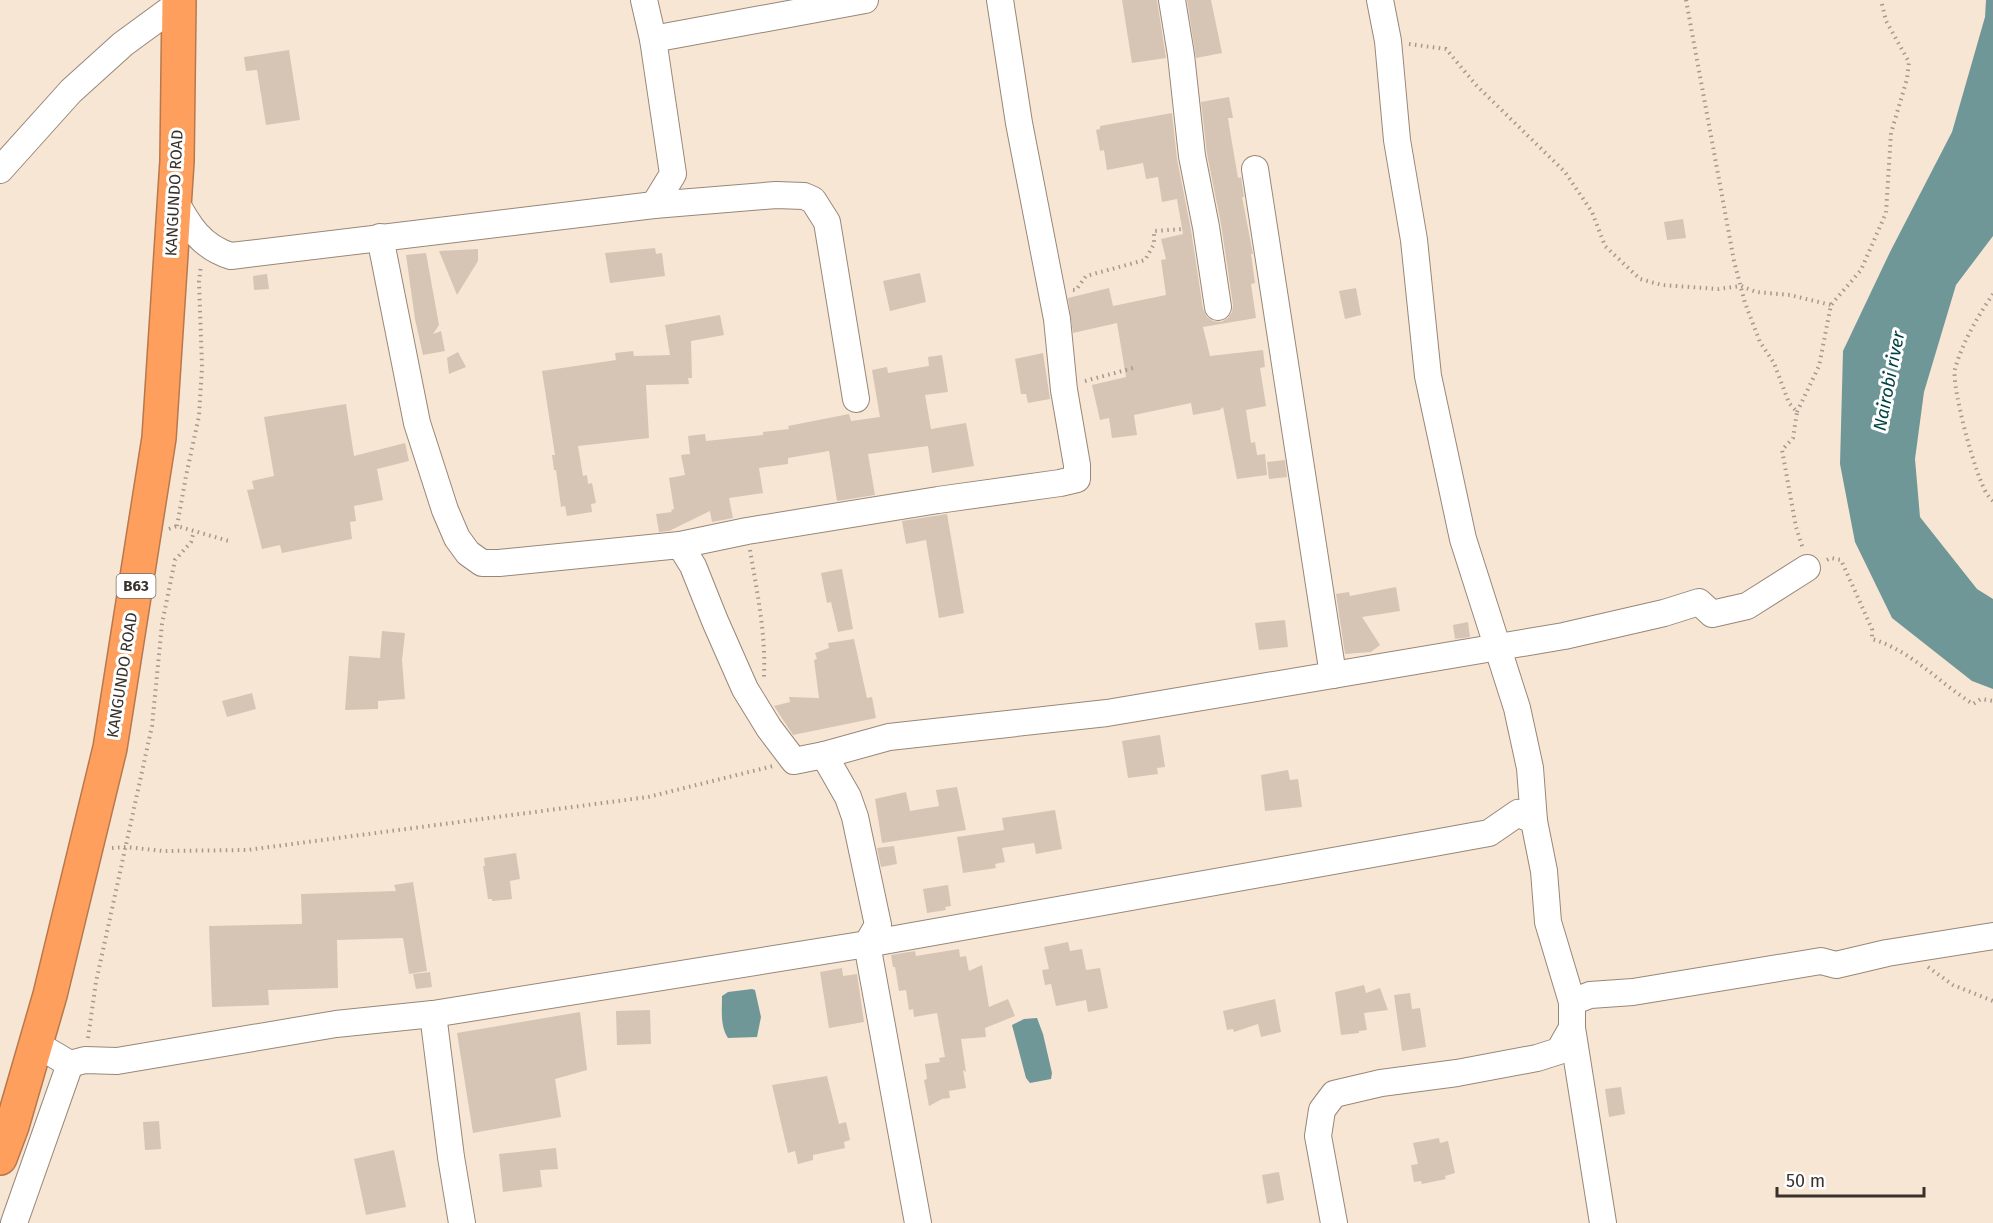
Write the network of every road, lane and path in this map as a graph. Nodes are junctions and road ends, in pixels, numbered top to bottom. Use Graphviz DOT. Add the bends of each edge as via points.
graph roads {
  1 [pos="644,0"];
  2 [pos="866,0"];
  3 [pos="1000,0"];
  4 [pos="1172,0"];
  5 [pos="1380,0"];
  6 [pos="1686,0"];
  7 [pos="1881,0"];
  8 [pos="179,2"];
  9 [pos="653,39"];
  10 [pos="1388,41"];
  11 [pos="1255,169"];
  12 [pos="0,170"];
  13 [pos="174,199"];
  14 [pos="654,205"];
  15 [pos="1206,227"];
  16 [pos="380,237"];
  17 [pos="203,240"];
  18 [pos="1741,286"];
  19 [pos="1051,294"];
  20 [pos="1993,294"];
  21 [pos="1831,305"];
  22 [pos="1218,307"];
  23 [pos="1137,367"];
  24 [pos="1064,386"];
  25 [pos="856,399"];
  26 [pos="1797,412"];
  27 [pos="1993,501"];
  28 [pos="177,526"];
  29 [pos="194,531"];
  30 [pos="747,531"];
  31 [pos="143,539"];
  32 [pos="232,542"];
  33 [pos="680,545"];
  34 [pos="1807,568"];
  35 [pos="1496,647"];
  36 [pos="1333,675"];
  37 [pos="764,684"];
  38 [pos="1993,701"];
  39 [pos="824,755"];
  40 [pos="794,761"];
  41 [pos="1534,821"];
  42 [pos="126,847"];
  43 [pos="87,850"];
  44 [pos="1993,936"];
  45 [pos="867,944"];
  46 [pos="1911,949"];
  47 [pos="1993,1001"];
  48 [pos="1572,1002"];
  49 [pos="433,1014"];
  50 [pos="1572,1028"];
  51 [pos="36,1044"];
  52 [pos="77,1062"];
  53 [pos="0,1158"];
  54 [pos="14,1223"];
  55 [pos="462,1223"];
  56 [pos="918,1223"];
  57 [pos="1334,1223"];
  58 [pos="1603,1223"];
  1 -- 9 [label="street"];
  2 -- 9 [label="street"];
  3 -- 19 [label="street" via="1018,123"];
  4 -- 15 [label="street" via="1192,156"];
  5 -- 10 [label="street"];
  6 -- 18 [label="path"];
  7 -- 21 [label="path" via="1886,21 1909,62 1891,134 1886,213 1862,270"];
  8 -- 12 [label="street" via="123,44 71,92"];
  8 -- 13 [label="highway, KANGUNDO ROAD / B63"];
  9 -- 14 [label="street" via="673,174"];
  10 -- 18 [label="path" via="1446,49 1565,172 1592,212 1605,246 1640,279 1662,285 1718,289"];
  10 -- 35 [label="street" via="1428,376 1463,539"];
  11 -- 36 [label="street"];
  13 -- 17 [label="street" via="189,227"];
  13 -- 31 [label="highway, KANGUNDO ROAD / B63" via="159,438"];
  14 -- 16 [label="street"];
  14 -- 25 [label="street" via="785,195 813,200 827,222"];
  15 -- 19 [label="path" via="1154,231 1154,244 1145,260 1086,276 1076,290"];
  15 -- 22 [label="street"];
  16 -- 17 [label="street" via="231,256"];
  16 -- 33 [label="street" via="417,423 445,510 468,553 482,563 499,563"];
  17 -- 28 [label="path" via="199,282 199,416"];
  18 -- 21 [label="path"];
  18 -- 26 [label="path" via="1760,342"];
  19 -- 24 [label="street"];
  20 -- 27 [label="path" via="1976,318 1954,371 1977,472"];
  21 -- 26 [label="path" via="1819,366"];
  23 -- 24 [label="path"];
  24 -- 30 [label="street" via="1077,479"];
  26 -- 34 [label="path" via="1793,438 1782,450"];
  28 -- 29 [label="path"];
  28 -- 31 [label="path"];
  29 -- 32 [label="path"];
  29 -- 42 [label="path" via="175,560 162,624 152,726"];
  30 -- 33 [label="street"];
  30 -- 37 [label="path" via="762,626"];
  31 -- 43 [label="highway, KANGUNDO ROAD / B63" via="110,748"];
  33 -- 40 [label="street" via="693,566 745,689"];
  34 -- 35 [label="street" via="1747,606 1712,614 1698,602 1611,626"];
  34 -- 38 [label="path" via="1831,558 1841,560 1872,629 1872,639 1912,657 1973,704 1981,699"];
  35 -- 36 [label="street"];
  35 -- 41 [label="street" via="1530,768"];
  36 -- 39 [label="street" via="1107,713 888,737"];
  39 -- 40 [label="street"];
  39 -- 45 [label="street" via="855,817 878,925"];
  40 -- 42 [label="path" via="648,797 247,850"];
  41 -- 45 [label="street" via="1518,813 1489,833"];
  41 -- 48 [label="street" via="1545,871 1548,922"];
  42 -- 43 [label="path"];
  42 -- 52 [label="path"];
  43 -- 51 [label="highway, KANGUNDO ROAD / B63"];
  44 -- 46 [label="street"];
  45 -- 49 [label="street"];
  45 -- 56 [label="street"];
  46 -- 47 [label="path" via="1953,986"];
  46 -- 48 [label="street" via="1836,964 1821,961 1633,992 1590,995"];
  48 -- 50 [label="street"];
  49 -- 52 [label="street" via="336,1024 117,1061"];
  49 -- 55 [label="street"];
  50 -- 57 [label="street" via="1558,1051 1537,1058 1334,1094 1322,1110 1318,1136"];
  50 -- 58 [label="street"];
  51 -- 52 [label="street"];
  51 -- 53 [label="highway, KANGUNDO ROAD / B63"];
  52 -- 54 [label="street"];
}
